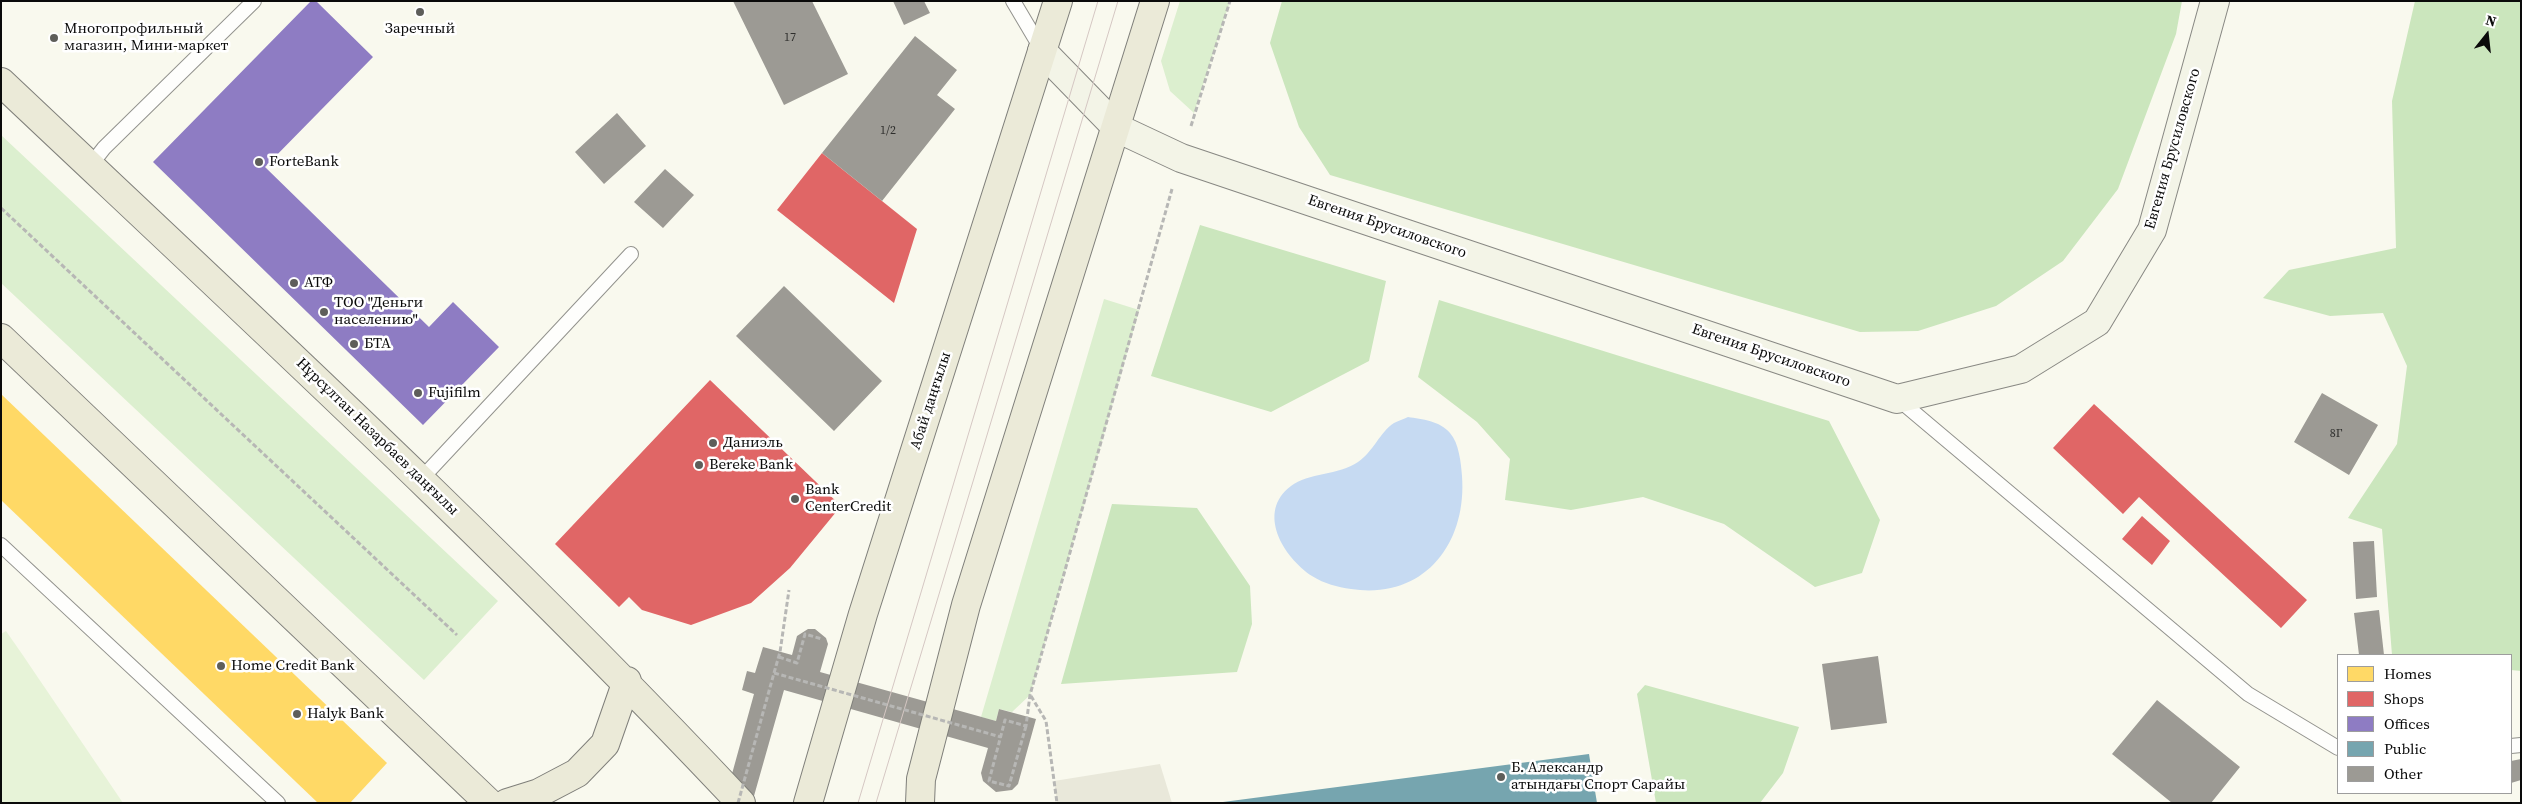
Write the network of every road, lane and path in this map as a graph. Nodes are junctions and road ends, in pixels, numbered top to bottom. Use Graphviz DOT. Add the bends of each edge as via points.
graph roads {
  1 [pos="254,1"];
  2 [pos="1013,1"];
  3 [pos="1058,1"];
  4 [pos="1155,1"];
  5 [pos="1230,1"];
  6 [pos="2215,1"];
  7 [pos="1042,51"];
  8 [pos="1,82"];
  9 [pos="1117,128"];
  10 [pos="1181,158"];
  11 [pos="90,166"];
  12 [pos="1,208"];
  13 [pos="630,254"];
  14 [pos="1,338"];
  15 [pos="1897,398"];
  16 [pos="422,478"];
  17 [pos="1,545"];
  18 [pos="790,590"];
  19 [pos="457,635"];
  20 [pos="820,648"];
  21 [pos="779,657"];
  22 [pos="774,672"];
  23 [pos="812,674"];
  24 [pos="627,681"];
  25 [pos="810,682"];
  26 [pos="1030,695"];
  27 [pos="1026,726"];
  28 [pos="1001,738"];
  29 [pos="2337,747"];
  30 [pos="278,803"];
  31 [pos="489,803"];
  32 [pos="506,803"];
  33 [pos="740,803"];
  34 [pos="808,803"];
  35 [pos="920,803"];
  36 [pos="1057,803"];
  1 -- 11 [label="lane" via="104,148"];
  2 -- 7 [label="lane"];
  3 -- 7 [label="main road, Абай даңғылы"];
  4 -- 9 [label="main road"];
  5 -- 10 [label="path"];
  6 -- 15 [label="street, Евгения Брусиловского" via="2152,230 2097,322 2021,369"];
  7 -- 9 [label="street"];
  7 -- 34 [label="main road, Абай даңғылы" via="863,614"];
  8 -- 11 [label="main road, Нұрсұлтан Назарбаев даңғылы"];
  9 -- 10 [label="street, Евгения Брусиловского"];
  9 -- 35 [label="main road" via="966,605 921,779"];
  10 -- 15 [label="street, Евгения Брусиловского"];
  10 -- 26 [label="path"];
  11 -- 16 [label="main road, Нұрсұлтан Назарбаев даңғылы"];
  12 -- 19 [label="path"];
  13 -- 16 [label="lane"];
  14 -- 31 [label="main road"];
  15 -- 29 [label="lane" via="2248,694"];
  16 -- 24 [label="main road, Нұрсұлтан Назарбаев даңғылы"];
  17 -- 30 [label="lane"];
  18 -- 21 [label="path"];
  20 -- 21 [label="path" via="822,639 805,634 797,663"];
  21 -- 22 [label="path"];
  22 -- 25 [label="path, bridge"];
  22 -- 33 [label="path, bridge"];
  23 -- 25 [label="path"];
  24 -- 32 [label="main road" via="605,744 576,773 539,794"];
  24 -- 33 [label="main road, Нұрсұлтан Назарбаев даңғылы"];
  25 -- 28 [label="path, bridge"];
  26 -- 27 [label="path"];
  26 -- 36 [label="path" via="1046,721"];
  27 -- 28 [label="path" via="1005,720"];
  27 -- 28 [label="path" via="1009,786 989,781"];
}
